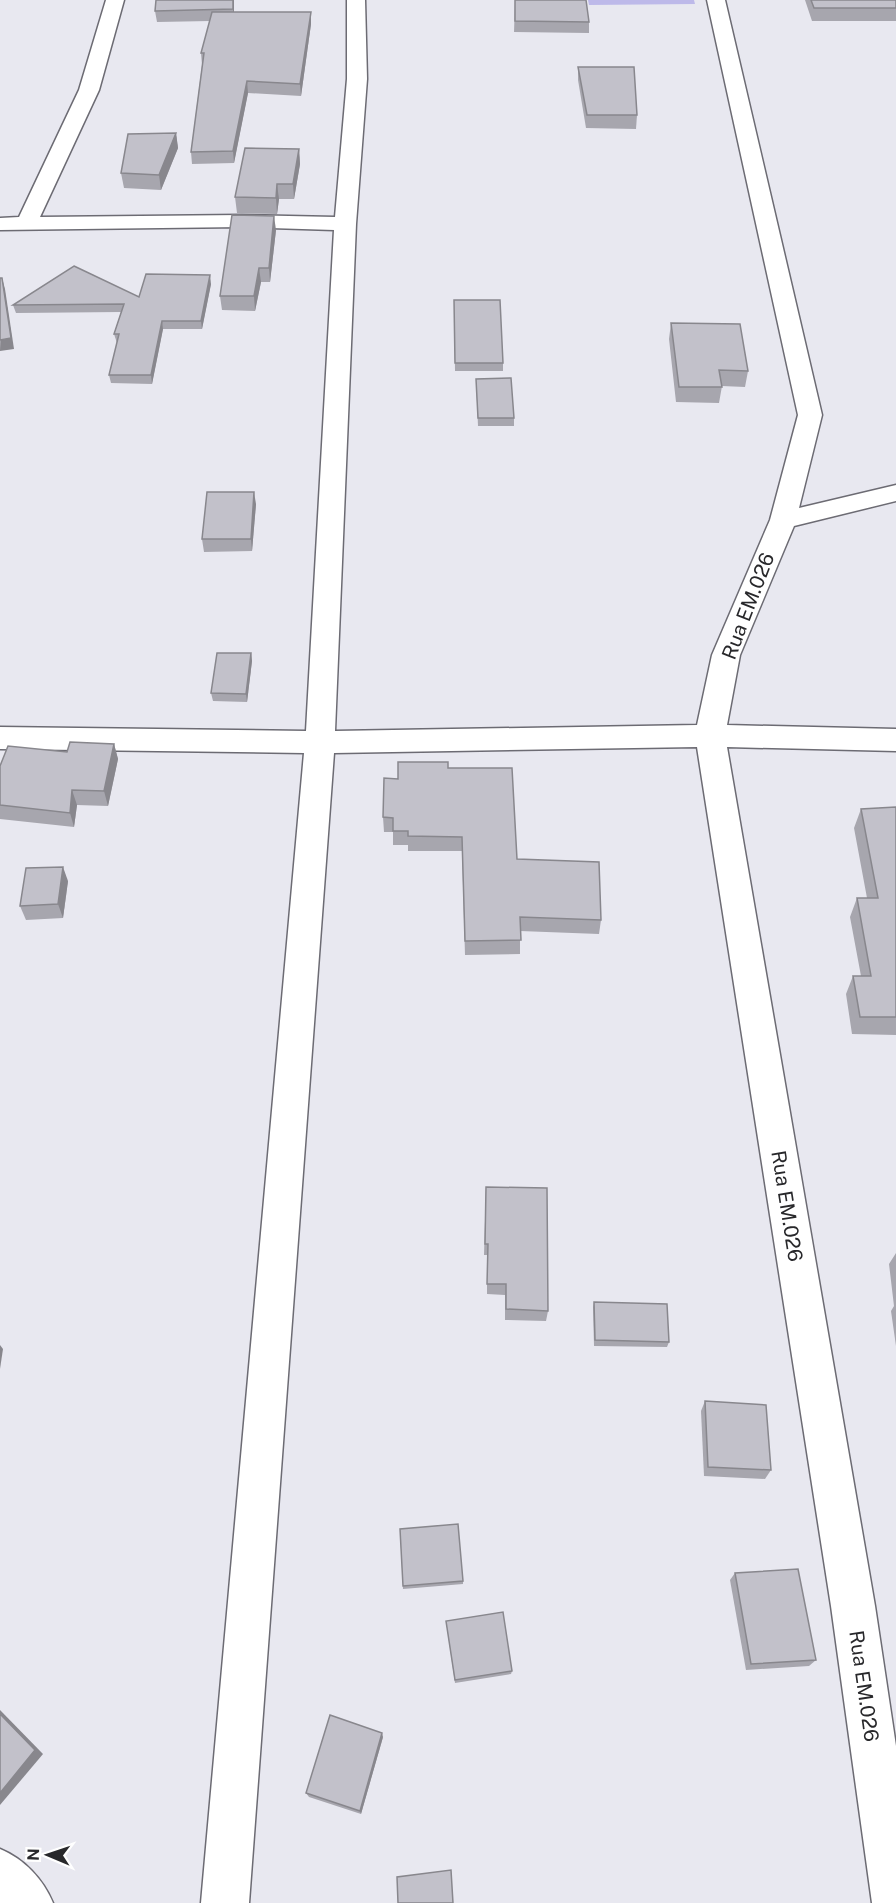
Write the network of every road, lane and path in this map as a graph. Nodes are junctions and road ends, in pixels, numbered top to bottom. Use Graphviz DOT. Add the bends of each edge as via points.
graph roads {
  1 [pos="115,0"];
  2 [pos="356,0"];
  3 [pos="716,0"];
  4 [pos="27,223"];
  5 [pos="0,224"];
  6 [pos="345,224"];
  7 [pos="896,493"];
  8 [pos="783,520"];
  9 [pos="710,736"];
  10 [pos="0,738"];
  11 [pos="896,740"];
  12 [pos="320,742"];
  13 [pos="0,1873"];
  14 [pos="29,1903"];
  15 [pos="225,1903"];
  16 [pos="896,1903"];
  1 -- 4 [label="street" via="89,90"];
  2 -- 6 [label="street" via="357,80"];
  3 -- 8 [label="street, Rua EM.026" via="810,415"];
  4 -- 5 [label="street"];
  4 -- 6 [label="street"];
  6 -- 12 [label="street"];
  7 -- 8 [label="street"];
  8 -- 9 [label="street, Rua EM.026" via="726,655"];
  9 -- 11 [label="street"];
  9 -- 12 [label="street"];
  9 -- 16 [label="street, Rua EM.026" via="853,1606"];
  10 -- 12 [label="street"];
  12 -- 15 [label="street"];
  13 -- 14 [label="street"];
}
